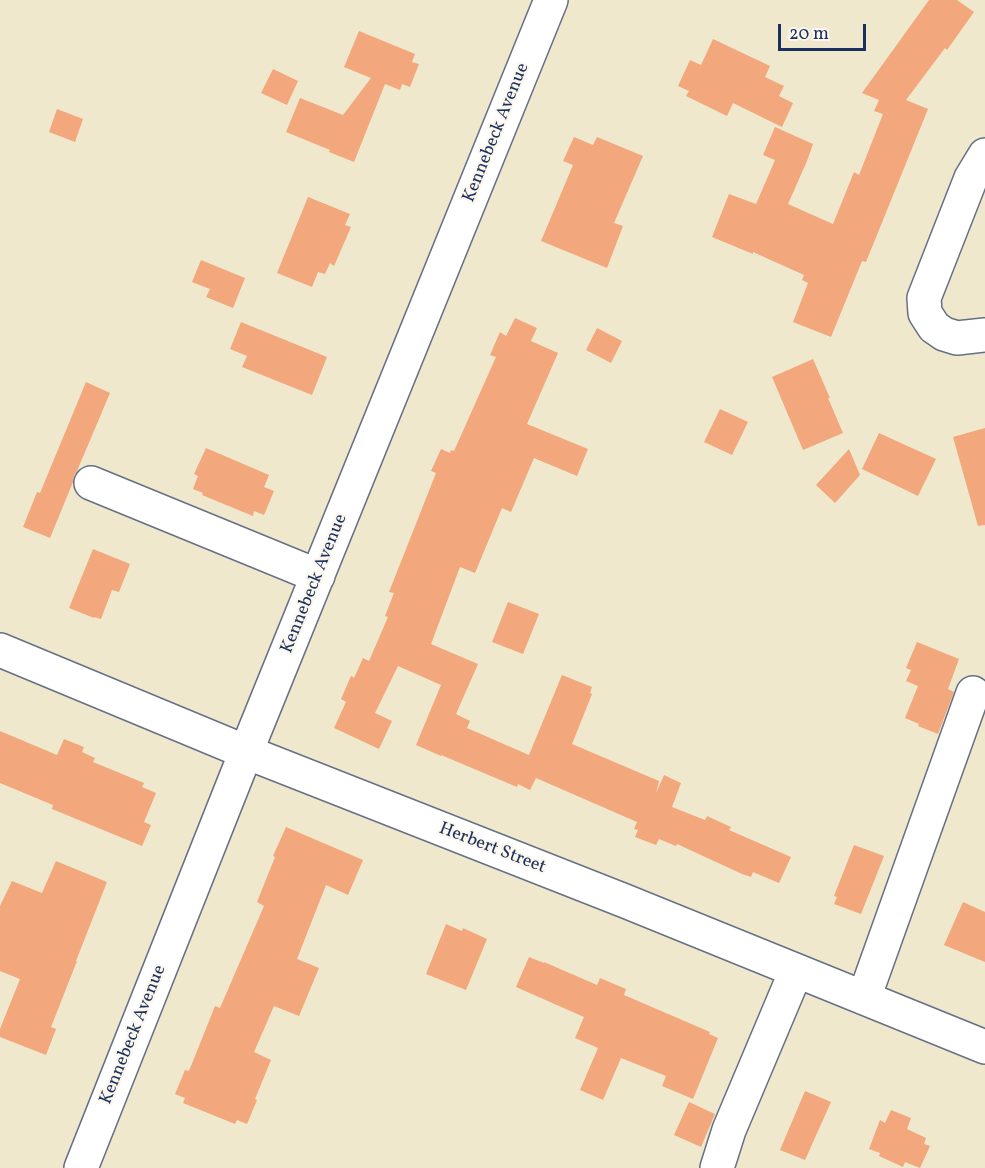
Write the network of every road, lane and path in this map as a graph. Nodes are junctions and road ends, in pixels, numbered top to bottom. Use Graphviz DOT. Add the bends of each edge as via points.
graph roads {
  1 [pos="551,0"];
  2 [pos="985,155"];
  3 [pos="985,334"];
  4 [pos="91,483"];
  5 [pos="318,576"];
  6 [pos="0,650"];
  7 [pos="973,693"];
  8 [pos="246,752"];
  9 [pos="796,971"];
  10 [pos="864,998"];
  11 [pos="985,1047"];
  12 [pos="81,1168"];
  13 [pos="717,1168"];
  1 -- 5 [label="street, Kennebeck Avenue"];
  2 -- 3 [label="street" via="971,178 924,298 925,313 944,334 957,338"];
  4 -- 5 [label="street"];
  5 -- 8 [label="street, Kennebeck Avenue"];
  6 -- 8 [label="street, Herbert Street"];
  7 -- 10 [label="street"];
  8 -- 9 [label="street, Herbert Street"];
  8 -- 12 [label="street, Kennebeck Avenue"];
  9 -- 10 [label="street, Herbert Street"];
  9 -- 13 [label="street" via="729,1130"];
  10 -- 11 [label="street, Herbert Street"];
}
